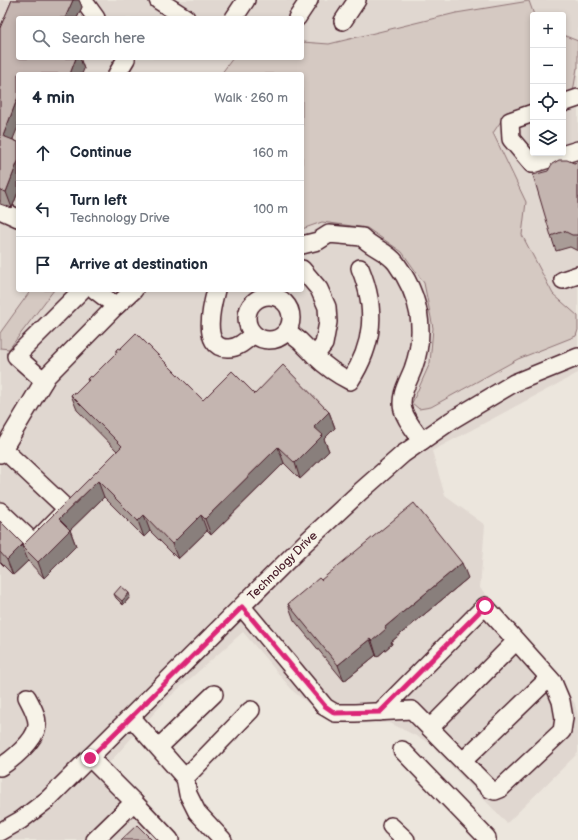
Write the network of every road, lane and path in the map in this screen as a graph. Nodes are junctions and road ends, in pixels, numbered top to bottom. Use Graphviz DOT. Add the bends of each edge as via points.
graph roads {
  1 [pos="83,0"];
  2 [pos="158,0"];
  3 [pos="245,0"];
  4 [pos="309,0"];
  5 [pos="357,0"];
  6 [pos="95,16"];
  7 [pos="183,16"];
  8 [pos="235,16"];
  9 [pos="298,16"];
  10 [pos="343,21"];
  11 [pos="125,60"];
  12 [pos="119,72"];
  13 [pos="578,98"];
  14 [pos="566,102"];
  15 [pos="530,114"];
  16 [pos="578,150"];
  17 [pos="0,210"];
  18 [pos="16,217"];
  19 [pos="310,243"];
  20 [pos="360,268"];
  21 [pos="304,271"];
  22 [pos="80,292"];
  23 [pos="98,292"];
  24 [pos="132,292"];
  25 [pos="216,292"];
  26 [pos="263,293"];
  27 [pos="116,306"];
  28 [pos="287,331"];
  29 [pos="253,334"];
  30 [pos="315,356"];
  31 [pos="578,357"];
  32 [pos="44,381"];
  33 [pos="422,441"];
  34 [pos="2,452"];
  35 [pos="0,511"];
  36 [pos="242,607"];
  37 [pos="516,641"];
  38 [pos="549,678"];
  39 [pos="214,694"];
  40 [pos="27,697"];
  41 [pos="251,710"];
  42 [pos="380,712"];
  43 [pos="131,717"];
  44 [pos="430,728"];
  45 [pos="160,747"];
  46 [pos="402,750"];
  47 [pos="90,758"];
  48 [pos="463,761"];
  49 [pos="0,767"];
  50 [pos="185,778"];
  51 [pos="134,802"];
  52 [pos="391,826"];
  53 [pos="0,832"];
  54 [pos="96,840"];
  55 [pos="170,840"];
  56 [pos="223,840"];
  57 [pos="406,840"];
  58 [pos="488,840"];
  1 -- 6 [label="street"];
  2 -- 7 [label="street"];
  3 -- 8 [label="street"];
  4 -- 9 [label="street"];
  5 -- 10 [label="street"];
  11 -- 12 [label="street"];
  13 -- 14 [label="street"];
  15 -- 16 [label="street" via="510,121 510,139 532,164"];
  17 -- 18 [label="street"];
  19 -- 33 [label="street" via="329,234 362,237 394,261 407,280 415,296 420,318 420,337 414,367 402,396 403,410"];
  20 -- 30 [label="street" via="372,318 366,351 358,368 350,381 336,374"];
  21 -- 30 [label="street" via="319,289 327,307 328,322 324,344"];
  22 -- 32 [label="street" via="16,356"];
  23 -- 27 [label="street"];
  24 -- 27 [label="street"];
  25 -- 29 [label="street" via="210,328 216,346 230,348 246,341"];
  26 -- 28 [label="street" via="281,299 290,309 292,316"];
  26 -- 29 [label="street" via="254,301 247,313 246,320"];
  27 -- 32 [label="street"];
  28 -- 29 [label="street" via="278,339 271,340 264,340"];
  28 -- 30 [label="street"];
  31 -- 33 [label="street, Technology Drive" via="514,383"];
  32 -- 34 [label="street"];
  33 -- 36 [label="street, Technology Drive" via="361,491"];
  34 -- 35 [label="street" via="68,509 34,543"];
  36 -- 42 [label="street" via="325,706 335,713"];
  36 -- 43 [label="street, Technology Drive"];
  37 -- 38 [label="street"];
  37 -- 42 [label="street" via="485,606"];
  37 -- 44 [label="street"];
  38 -- 48 [label="street"];
  38 -- 48 [label="street" via="561,701 564,718 562,731 495,791"];
  39 -- 45 [label="street"];
  40 -- 49 [label="street" via="34,711 37,726 30,741 12,760"];
  41 -- 50 [label="street"];
  42 -- 44 [label="street" via="412,710"];
  43 -- 45 [label="street"];
  43 -- 47 [label="street, Technology Drive"];
  44 -- 48 [label="street"];
  45 -- 50 [label="street"];
  46 -- 58 [label="street"];
  47 -- 51 [label="street"];
  47 -- 53 [label="street, Technology Drive" via="47,800"];
  50 -- 56 [label="street" via="188,794 197,812"];
  51 -- 54 [label="street"];
  51 -- 55 [label="street"];
  52 -- 57 [label="street"];
}
